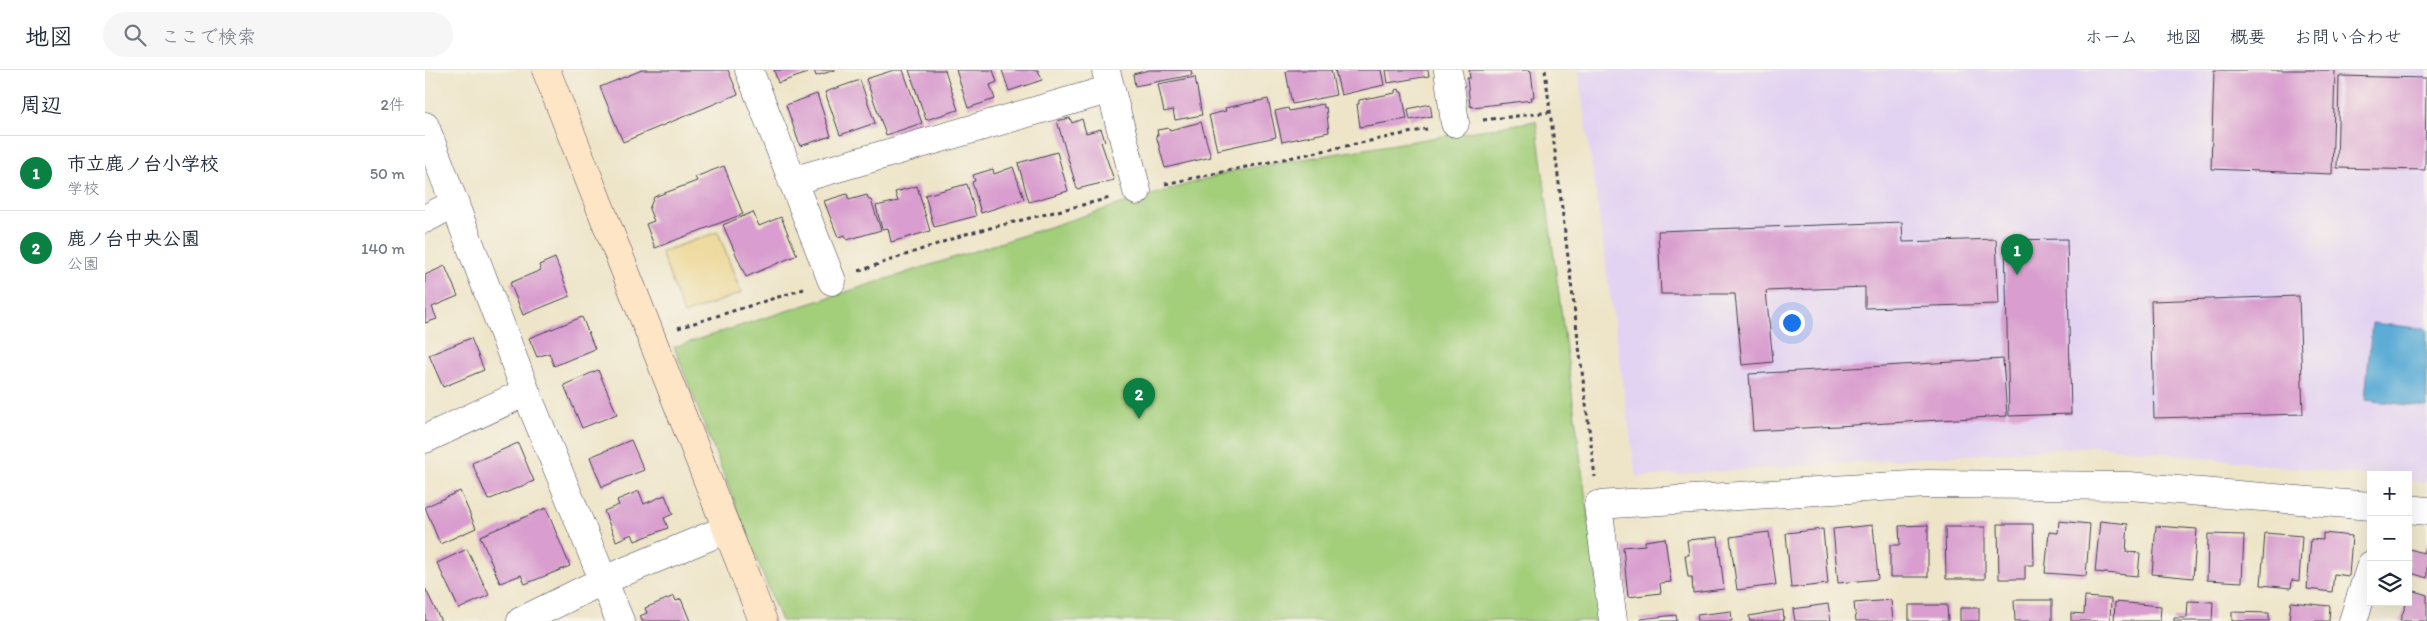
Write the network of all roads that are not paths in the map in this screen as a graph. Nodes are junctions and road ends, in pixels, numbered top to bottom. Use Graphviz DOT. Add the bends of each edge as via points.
graph roads {
  1 [pos="547,70"];
  2 [pos="749,70"];
  3 [pos="1448,70"];
  4 [pos="1108,79"];
  5 [pos="1455,123"];
  6 [pos="425,126"];
  7 [pos="792,181"];
  8 [pos="1137,191"];
  9 [pos="455,203"];
  10 [pos="425,219"];
  11 [pos="831,281"];
  12 [pos="526,392"];
  13 [pos="425,439"];
  14 [pos="2367,506"];
  15 [pos="2412,509"];
  16 [pos="2427,511"];
  17 [pos="727,529"];
  18 [pos="2367,577"];
  19 [pos="603,580"];
  20 [pos="521,621"];
  21 [pos="620,621"];
  22 [pos="763,621"];
  23 [pos="1613,621"];
  24 [pos="2353,621"];
  1 -- 17 [label="street"];
  2 -- 7 [label="street"];
  3 -- 5 [label="street"];
  4 -- 7 [label="street"];
  4 -- 8 [label="street"];
  6 -- 9 [label="street"];
  7 -- 11 [label="street"];
  9 -- 10 [label="street"];
  9 -- 12 [label="street"];
  12 -- 13 [label="street"];
  12 -- 19 [label="street"];
  14 -- 23 [label="street" via="2129,486 1927,484 1598,505"];
  15 -- 16 [label="street"];
  17 -- 19 [label="street"];
  17 -- 22 [label="street"];
  18 -- 24 [label="street"];
  19 -- 20 [label="street"];
  19 -- 21 [label="street"];
}
